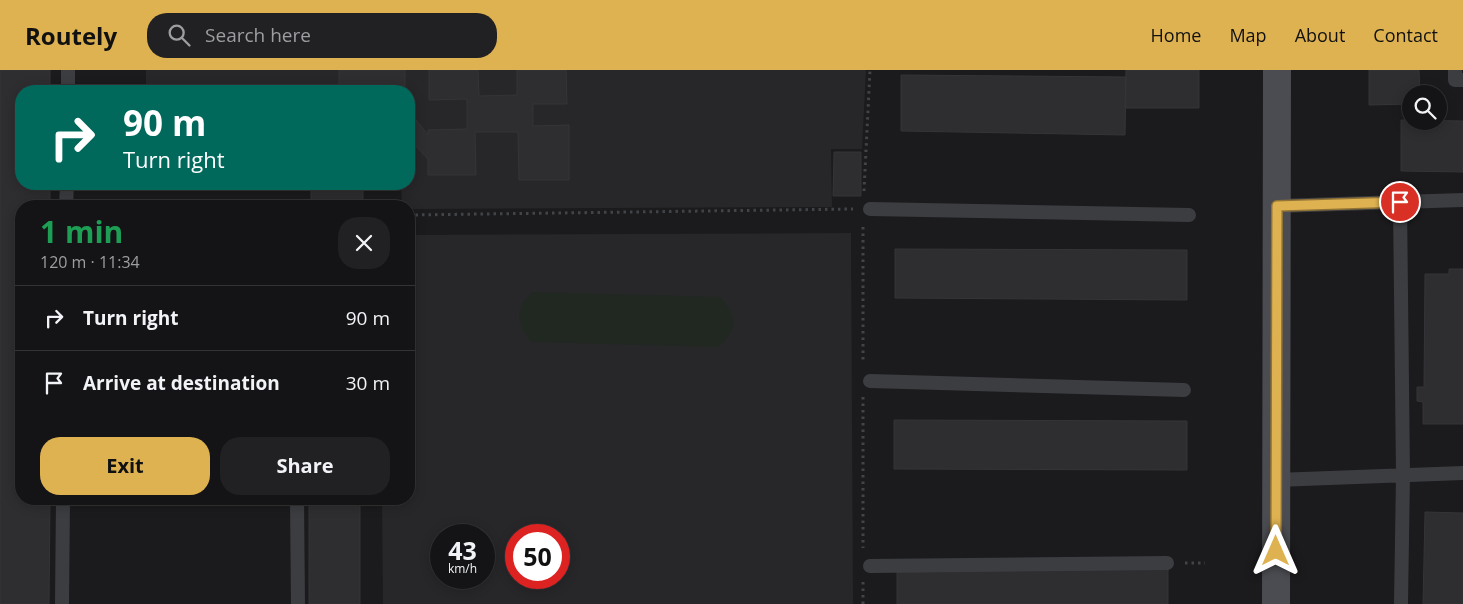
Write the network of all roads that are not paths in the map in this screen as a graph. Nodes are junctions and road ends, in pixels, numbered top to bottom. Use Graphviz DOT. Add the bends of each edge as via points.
graph roads {
  1 [pos="68,70"];
  2 [pos="1277,70"];
  3 [pos="1455,70"];
  4 [pos="1463,80"];
  5 [pos="68,85"];
  6 [pos="1463,200"];
  7 [pos="1400,202"];
  8 [pos="1277,206"];
  9 [pos="866,209"];
  10 [pos="1189,215"];
  11 [pos="866,384"];
  12 [pos="1184,390"];
  13 [pos="1463,473"];
  14 [pos="1403,475"];
  15 [pos="1276,480"];
  16 [pos="63,505"];
  17 [pos="297,505"];
  18 [pos="1167,562"];
  19 [pos="865,565"];
  20 [pos="62,604"];
  21 [pos="298,604"];
  22 [pos="1276,604"];
  23 [pos="1401,604"];
  1 -- 5 [label="lane"];
  2 -- 8 [label="main road"];
  3 -- 4 [label="lane" via="1456,80"];
  6 -- 7 [label="lane"];
  7 -- 8 [label="lane"];
  7 -- 14 [label="lane"];
  8 -- 15 [label="main road"];
  9 -- 10 [label="lane"];
  11 -- 12 [label="lane"];
  13 -- 14 [label="lane"];
  14 -- 15 [label="lane"];
  14 -- 23 [label="lane"];
  15 -- 22 [label="main road"];
  16 -- 20 [label="lane"];
  17 -- 21 [label="lane"];
  18 -- 19 [label="lane"];
}
